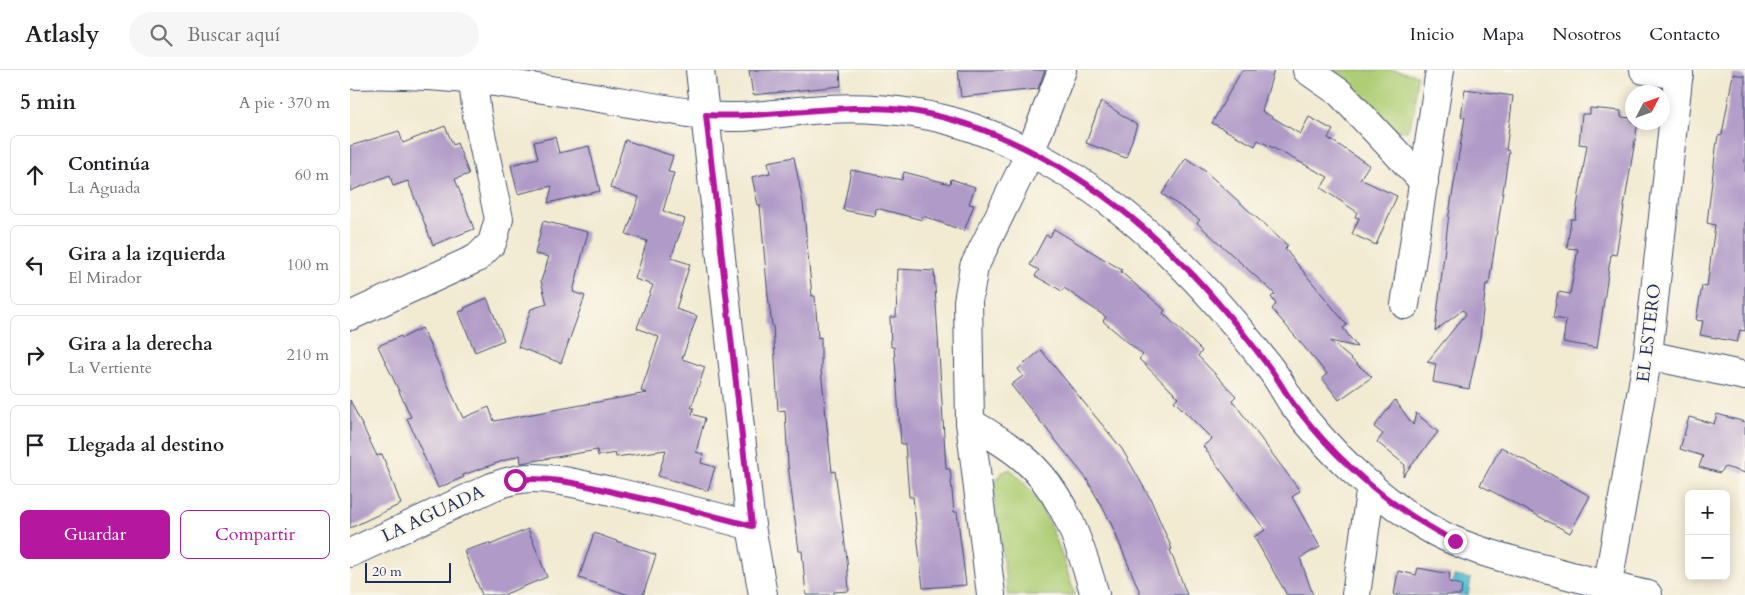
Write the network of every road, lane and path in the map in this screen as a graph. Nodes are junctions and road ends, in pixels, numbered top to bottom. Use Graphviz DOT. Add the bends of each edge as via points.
graph roads {
  1 [pos="700,70"];
  2 [pos="1062,70"];
  3 [pos="1307,70"];
  4 [pos="1440,70"];
  5 [pos="1644,70"];
  6 [pos="472,73"];
  7 [pos="1679,73"];
  8 [pos="350,76"];
  9 [pos="706,115"];
  10 [pos="1030,153"];
  11 [pos="1424,182"];
  12 [pos="1405,305"];
  13 [pos="350,316"];
  14 [pos="1648,355"];
  15 [pos="1745,376"];
  16 [pos="970,422"];
  17 [pos="1371,485"];
  18 [pos="752,526"];
  19 [pos="350,553"];
  20 [pos="1607,590"];
  21 [pos="762,595"];
  22 [pos="991,595"];
  23 [pos="1095,595"];
  24 [pos="1356,595"];
  25 [pos="1648,595"];
  1 -- 9 [label="street"];
  2 -- 10 [label="street"];
  3 -- 11 [label="street" via="1340,93"];
  4 -- 11 [label="street"];
  5 -- 7 [label="street"];
  6 -- 8 [label="street" via="407,70"];
  6 -- 9 [label="street"];
  6 -- 13 [label="street" via="477,115 499,219 492,243 477,258"];
  7 -- 14 [label="street, EL ESTERO"];
  9 -- 10 [label="street" via="748,116 867,108 911,111 973,128"];
  9 -- 18 [label="street"];
  10 -- 16 [label="street" via="974,267 968,301"];
  10 -- 17 [label="street" via="1091,188 1158,240 1193,275 1322,438"];
  11 -- 12 [label="street"];
  14 -- 15 [label="street"];
  14 -- 20 [label="street, EL ESTERO"];
  16 -- 22 [label="street"];
  16 -- 23 [label="street" via="1021,456 1052,489 1073,527"];
  17 -- 20 [label="street" via="1425,526 1455,541"];
  17 -- 24 [label="street"];
  18 -- 19 [label="street, LA AGUADA" via="602,489 532,478 492,487"];
  18 -- 21 [label="street"];
  20 -- 25 [label="street"];
}
